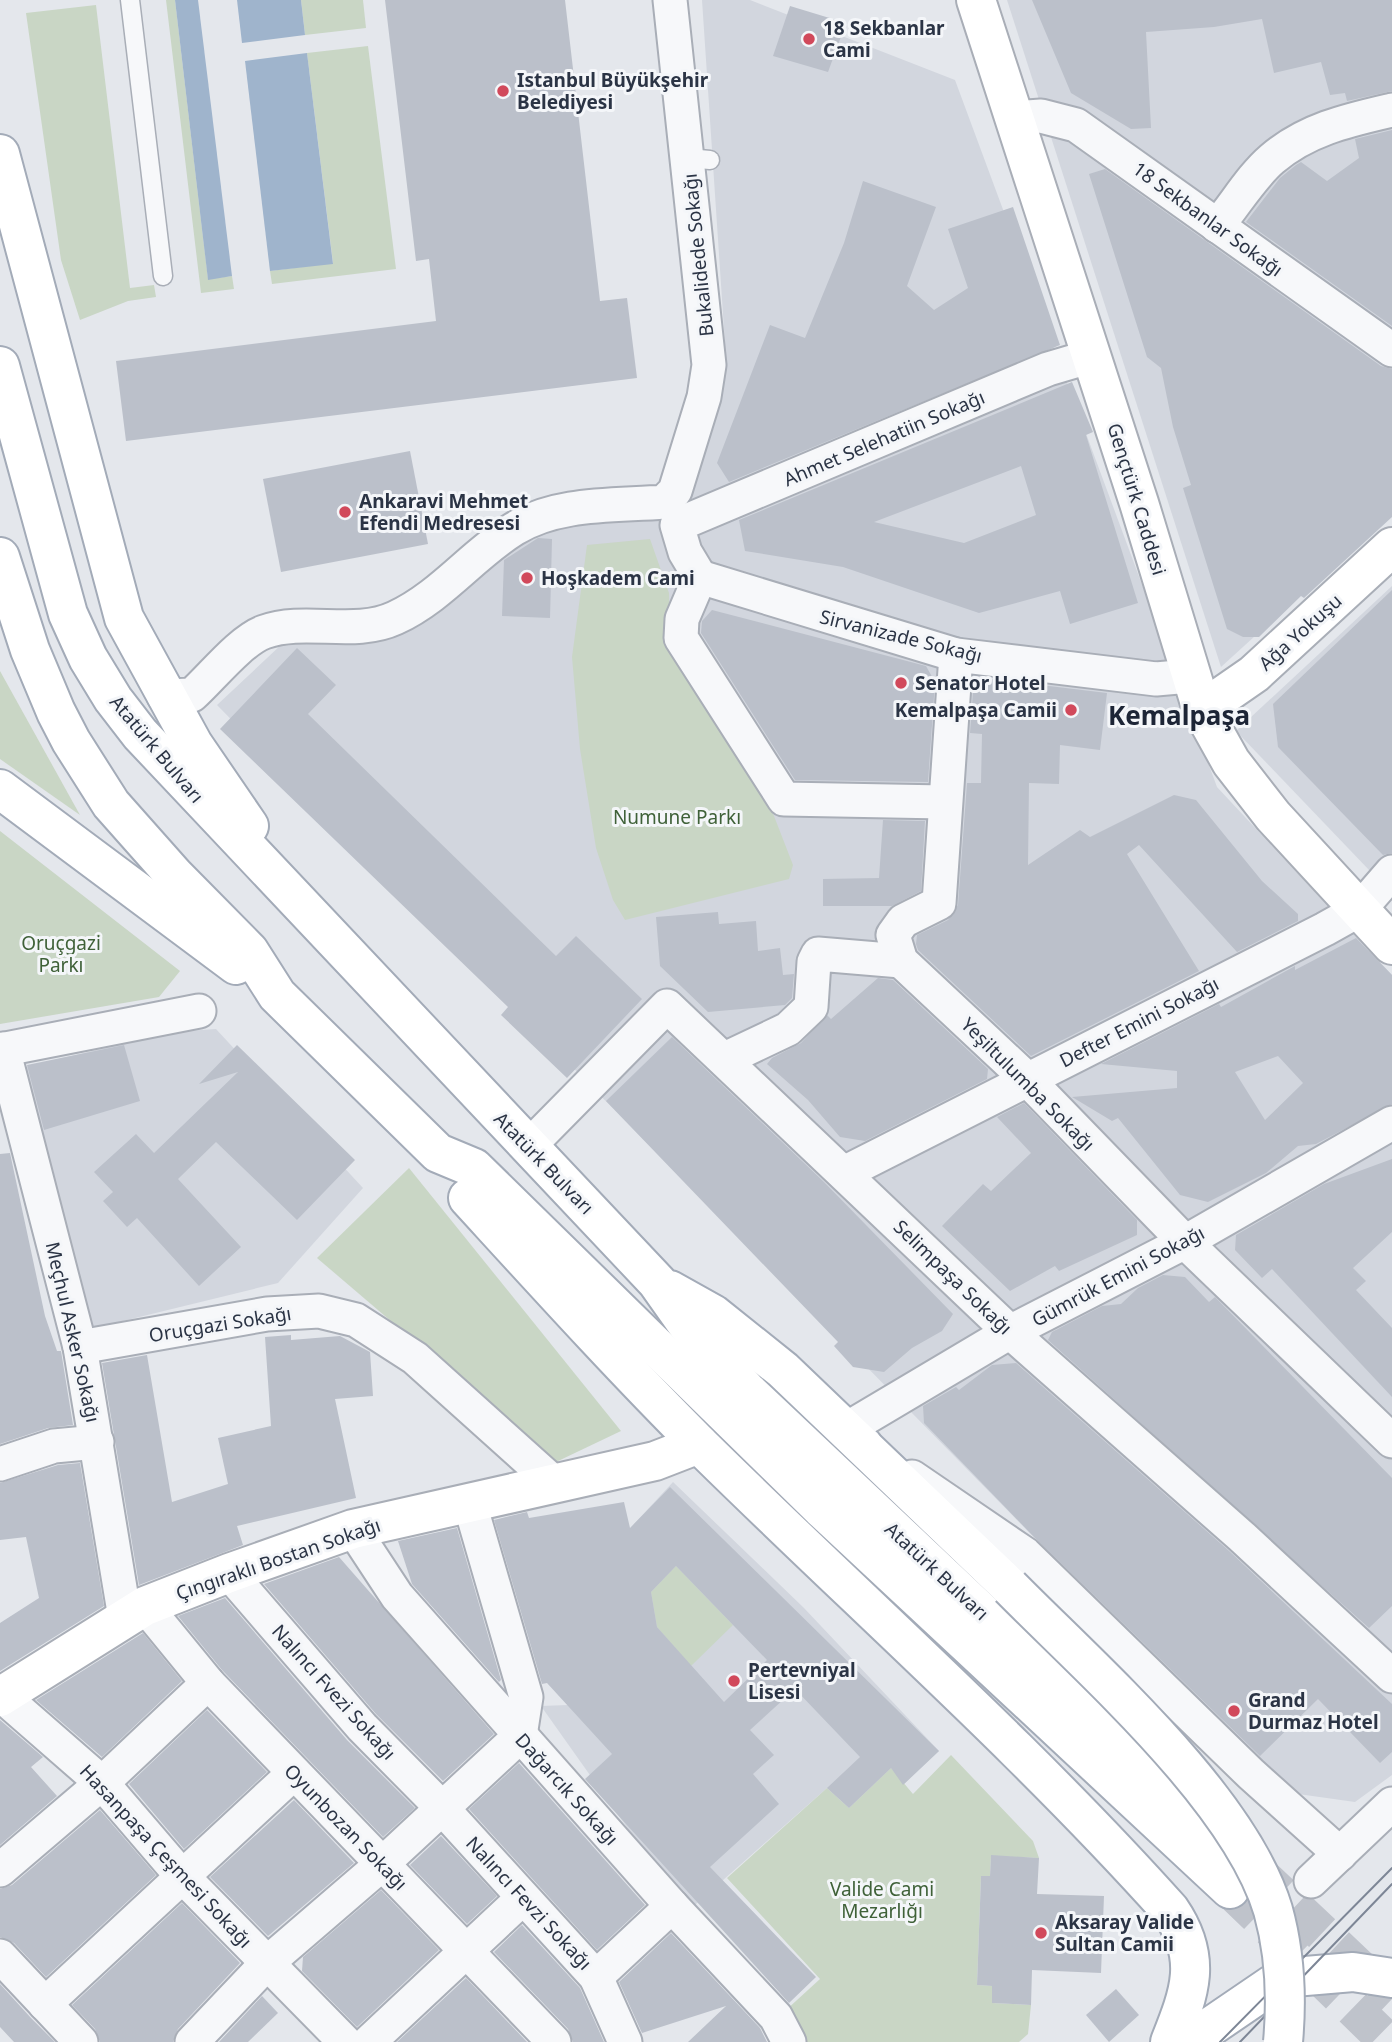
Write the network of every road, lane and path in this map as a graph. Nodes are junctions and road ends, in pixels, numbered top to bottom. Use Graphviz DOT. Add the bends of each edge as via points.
graph roads {
  1 [pos="130,0"];
  2 [pos="670,0"];
  3 [pos="976,0"];
  4 [pos="1392,110"];
  5 [pos="1013,118"];
  6 [pos="0,154"];
  7 [pos="1217,226"];
  8 [pos="163,276"];
  9 [pos="1392,350"];
  10 [pos="1092,356"];
  11 [pos="0,366"];
  12 [pos="671,514"];
  13 [pos="1392,547"];
  14 [pos="1392,568"];
  15 [pos="2,576"];
  16 [pos="700,577"];
  17 [pos="956,655"];
  18 [pos="164,696"];
  19 [pos="1202,706"];
  20 [pos="0,789"];
  21 [pos="944,802"];
  22 [pos="1392,872"];
  23 [pos="292,897"];
  24 [pos="1359,910"];
  25 [pos="1392,945"];
  26 [pos="901,961"];
  27 [pos="277,995"];
  28 [pos="200,1012"];
  29 [pos="2,1050"];
  30 [pos="725,1059"];
  31 [pos="1026,1078"];
  32 [pos="1392,1123"];
  33 [pos="528,1147"];
  34 [pos="438,1153"];
  35 [pos="844,1172"];
  36 [pos="1185,1242"];
  37 [pos="656,1282"];
  38 [pos="1010,1332"];
  39 [pos="80,1347"];
  40 [pos="845,1430"];
  41 [pos="1389,1432"];
  42 [pos="97,1442"];
  43 [pos="699,1444"];
  44 [pos="0,1464"];
  45 [pos="554,1482"];
  46 [pos="469,1502"];
  47 [pos="353,1529"];
  48 [pos="229,1573"];
  49 [pos="135,1612"];
  50 [pos="1392,1676"];
  51 [pos="208,1683"];
  52 [pos="1,1695"];
  53 [pos="520,1736"];
  54 [pos="294,1773"];
  55 [pos="103,1783"];
  56 [pos="1392,1804"];
  57 [pos="442,1808"];
  58 [pos="1340,1854"];
  59 [pos="382,1864"];
  60 [pos="0,1870"];
  61 [pos="183,1878"];
  62 [pos="1311,1881"];
  63 [pos="523,1898"];
  64 [pos="672,1906"];
  65 [pos="468,1952"];
  66 [pos="0,1956"];
  67 [pos="267,1963"];
  68 [pos="596,1977"];
  69 [pos="1392,1978"];
  70 [pos="45,2004"];
  71 [pos="81,2042"];
  72 [pos="192,2042"];
  73 [pos="345,2042"];
  74 [pos="369,2042"];
  75 [pos="554,2042"];
  76 [pos="625,2042"];
  77 [pos="789,2042"];
  78 [pos="1170,2042"];
  79 [pos="1188,2042"];
  80 [pos="1283,2042"];
  1 -- 8 [label="lane"];
  2 -- 12 [label="street, Bukalidede Sokağı" via="699,159 709,365"];
  3 -- 5 [label="main road, Gençtürk Caddesi"];
  4 -- 7 [label="street" via="1334,123 1301,139 1271,160"];
  5 -- 7 [label="street, 18 Sekbanlar Sokağı" via="1041,116 1076,125"];
  5 -- 10 [label="main road, Gençtürk Caddesi"];
  6 -- 18 [label="main road" via="117,595"];
  7 -- 9 [label="street, 18 Sekbanlar Sokağı"];
  10 -- 12 [label="street, Ahmet Selehatiin Sokağı"];
  10 -- 19 [label="main road, Gençtürk Caddesi"];
  11 -- 23 [label="main road, Atatürk Bulvarı" via="55,574 88,657 140,734"];
  12 -- 16 [label="street"];
  12 -- 18 [label="street, Ahmet Selehatiin Sokağı" via="575,509 537,517 514,529 395,618 363,627 263,632 192,695"];
  13 -- 19 [label="main road, Ağa Yokuşu" via="1254,674"];
  14 -- 19 [label="main road, Ağa Yokuşu" via="1271,682"];
  15 -- 27 [label="main road, Atatürk Bulvarı" via="37,670 89,772 129,827 249,951"];
  16 -- 17 [label="street, Sirvanizade Sokağı"];
  16 -- 21 [label="street" via="682,619 681,638 784,799"];
  17 -- 19 [label="street, Sirvanizade Sokağı" via="1156,679"];
  17 -- 21 [label="street"];
  18 -- 23 [label="main road"];
  19 -- 24 [label="main road, Gençtürk Caddesi" via="1231,762 1273,816"];
  20 -- 27 [label="main road"];
  21 -- 26 [label="street" via="939,903 903,921 893,935"];
  22 -- 24 [label="street"];
  23 -- 33 [label="main road, Atatürk Bulvarı"];
  24 -- 25 [label="main road, Gençtürk Caddesi"];
  24 -- 31 [label="street, Defter Emini Sokağı"];
  26 -- 30 [label="street" via="818,954 811,1007 789,1029"];
  26 -- 31 [label="street, Yeşiltulumba Sokağı"];
  27 -- 34 [label="main road, Atatürk Bulvarı"];
  28 -- 29 [label="street"];
  29 -- 39 [label="street, Meçhul Asker Sokağı"];
  30 -- 33 [label="street, Selimpaşa Sokağı" via="667,1006"];
  30 -- 35 [label="street, Selimpaşa Sokağı"];
  31 -- 35 [label="street, Defter Emini Sokağı"];
  31 -- 36 [label="street, Yeşiltulumba Sokağı"];
  32 -- 36 [label="street, Gümrük Emini Sokağı"];
  33 -- 37 [label="main road, Atatürk Bulvarı"];
  34 -- 37 [label="main road, Atatürk Bulvarı" via="474,1168 812,1499 1237,1874 773,1417 686,1323"];
  34 -- 43 [label="main road" via="449,1177"];
  35 -- 38 [label="street, Selimpaşa Sokağı"];
  36 -- 38 [label="street, Gümrük Emini Sokağı"];
  36 -- 41 [label="street, Yeşiltulumba Sokağı"];
  37 -- 40 [label="main road" via="735,1330"];
  38 -- 40 [label="street, Gümrük Emini Sokağı"];
  38 -- 50 [label="street, Selimpaşa Sokağı"];
  39 -- 42 [label="street, Meçhul Asker Sokağı"];
  39 -- 45 [label="street, Oruçgazi Sokağı" via="267,1314 319,1311 356,1320 415,1358"];
  40 -- 58 [label="street" via="1025,1554"];
  40 -- 80 [label="main road, bridge" via="1010,1587 1175,1757 1241,1841 1268,1898 1280,1944 1285,1983"];
  42 -- 44 [label="street" via="54,1446"];
  42 -- 49 [label="street, Meçhul Asker Sokağı"];
  43 -- 45 [label="main road, Çıngıraklı Bostan Sokağı" via="655,1461"];
  43 -- 78 [label="main road" via="1005,1738 1170,1910 1188,1942 1192,1966"];
  45 -- 46 [label="main road, Çıngıraklı Bostan Sokağı"];
  46 -- 47 [label="main road, Çıngıraklı Bostan Sokağı"];
  46 -- 53 [label="street" via="526,1698"];
  47 -- 48 [label="main road, Çıngıraklı Bostan Sokağı"];
  47 -- 53 [label="street, Dağarcık Sokağı" via="397,1596"];
  48 -- 49 [label="main road, Çıngıraklı Bostan Sokağı"];
  48 -- 57 [label="street, Nalıncı Fvezi Sokağı" via="362,1727"];
  49 -- 51 [label="street, Oyunbozan Sokağı"];
  49 -- 52 [label="main road, Çıngıraklı Bostan Sokağı"];
  51 -- 54 [label="street, Oyunbozan Sokağı"];
  51 -- 55 [label="street"];
  52 -- 55 [label="street, Hasanpaşa Çeşmesi Sokağı"];
  53 -- 57 [label="street"];
  53 -- 64 [label="street, Dağarcık Sokağı"];
  54 -- 59 [label="street, Oyunbozan Sokağı"];
  54 -- 61 [label="street"];
  55 -- 60 [label="street"];
  55 -- 61 [label="street, Hasanpaşa Çeşmesi Sokağı"];
  56 -- 58 [label="street"];
  57 -- 59 [label="street"];
  57 -- 63 [label="street, Nalıncı Fevzi Sokağı"];
  58 -- 62 [label="street"];
  59 -- 65 [label="street, Oyunbozan Sokağı"];
  59 -- 67 [label="street"];
  61 -- 67 [label="street, Hasanpaşa Çeşmesi Sokağı"];
  61 -- 70 [label="street"];
  63 -- 65 [label="street"];
  63 -- 68 [label="street, Nalıncı Fevzi Sokağı"];
  64 -- 68 [label="street"];
  64 -- 77 [label="street, Dağarcık Sokağı" via="776,2017"];
  65 -- 74 [label="street"];
  65 -- 75 [label="street, Oyunbozan Sokağı"];
  66 -- 70 [label="street"];
  67 -- 72 [label="street"];
  67 -- 73 [label="street, Hasanpaşa Çeşmesi Sokağı"];
  68 -- 76 [label="street, Nalıncı Fevzi Sokağı"];
  69 -- 79 [label="main road" via="1353,1972 1282,1978"];
  70 -- 71 [label="street"];
}
